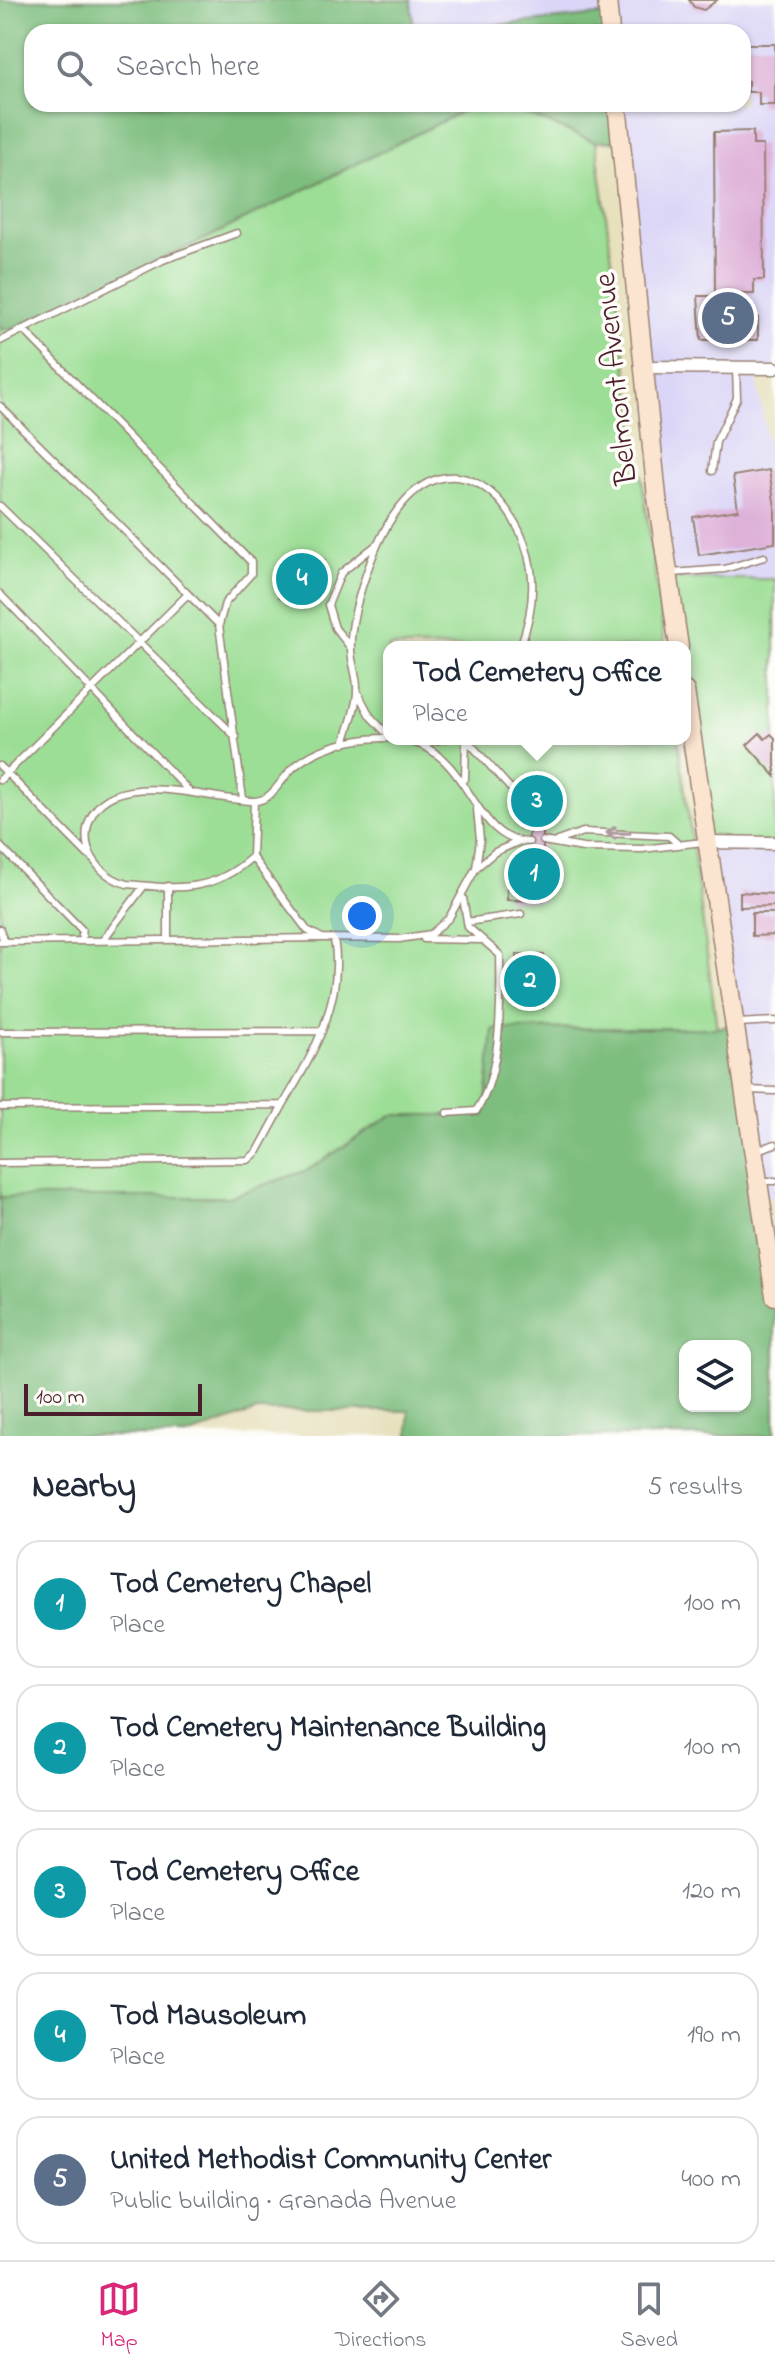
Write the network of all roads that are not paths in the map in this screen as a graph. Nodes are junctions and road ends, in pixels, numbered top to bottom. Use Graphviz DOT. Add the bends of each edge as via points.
graph roads {
  1 [pos="607,0"];
  2 [pos="609,24"];
  3 [pos="618,112"];
  4 [pos="237,233"];
  5 [pos="23,329"];
  6 [pos="0,341"];
  7 [pos="644,367"];
  8 [pos="736,368"];
  9 [pos="775,368"];
  10 [pos="0,406"];
  11 [pos="712,471"];
  12 [pos="0,506"];
  13 [pos="377,544"];
  14 [pos="764,557"];
  15 [pos="668,573"];
  16 [pos="0,594"];
  17 [pos="188,594"];
  18 [pos="219,625"];
  19 [pos="522,641"];
  20 [pos="678,641"];
  21 [pos="139,643"];
  22 [pos="350,647"];
  23 [pos="92,689"];
  24 [pos="357,691"];
  25 [pos="383,730"];
  26 [pos="691,732"];
  27 [pos="236,737"];
  28 [pos="383,739"];
  29 [pos="344,744"];
  30 [pos="420,745"];
  31 [pos="466,745"];
  32 [pos="471,745"];
  33 [pos="0,766"];
  34 [pos="7,773"];
  35 [pos="0,780"];
  36 [pos="465,782"];
  37 [pos="521,789"];
  38 [pos="189,791"];
  39 [pos="243,799"];
  40 [pos="254,801"];
  41 [pos="475,803"];
  42 [pos="652,835"];
  43 [pos="543,841"];
  44 [pos="557,841"];
  45 [pos="518,842"];
  46 [pos="529,842"];
  47 [pos="707,842"];
  48 [pos="677,843"];
  49 [pos="775,843"];
  50 [pos="0,846"];
  51 [pos="652,848"];
  52 [pos="252,857"];
  53 [pos="94,861"];
  54 [pos="476,868"];
  55 [pos="144,886"];
  56 [pos="168,886"];
  57 [pos="463,898"];
  58 [pos="521,914"];
  59 [pos="467,922"];
  60 [pos="0,929"];
  61 [pos="322,938"];
  62 [pos="417,938"];
  63 [pos="334,939"];
  64 [pos="168,940"];
  65 [pos="481,940"];
  66 [pos="82,941"];
  67 [pos="102,941"];
  68 [pos="2,942"];
  69 [pos="775,1021"];
  70 [pos="734,1024"];
  71 [pos="322,1031"];
  72 [pos="0,1032"];
  73 [pos="744,1090"];
  74 [pos="775,1091"];
  75 [pos="283,1105"];
  76 [pos="0,1107"];
  77 [pos="447,1113"];
  78 [pos="775,1144"];
  79 [pos="753,1151"];
  80 [pos="0,1163"];
  81 [pos="766,1181"];
  82 [pos="775,1296"];
  1 -- 2 [label="main road"];
  3 -- 7 [label="main road, Belmont Avenue"];
  4 -- 5 [label="lane" via="203,242"];
  5 -- 6 [label="lane"];
  5 -- 18 [label="lane" via="251,562 251,574 225,603"];
  7 -- 8 [label="street"];
  7 -- 15 [label="main road, Belmont Avenue"];
  8 -- 9 [label="street"];
  8 -- 11 [label="lane" via="737,398 716,442"];
  10 -- 17 [label="lane"];
  12 -- 21 [label="lane"];
  13 -- 19 [label="lane" via="396,512 433,480 454,476 487,486 511,515 531,569 530,608"];
  13 -- 22 [label="lane"];
  13 -- 22 [label="lane" via="341,573 328,605 335,628"];
  14 -- 15 [label="lane" via="725,569"];
  15 -- 20 [label="main road, Belmont Avenue"];
  16 -- 23 [label="lane"];
  17 -- 18 [label="lane"];
  17 -- 21 [label="lane"];
  18 -- 27 [label="lane"];
  21 -- 23 [label="lane"];
  21 -- 27 [label="lane"];
  22 -- 24 [label="lane"];
  23 -- 34 [label="lane"];
  23 -- 38 [label="lane"];
  24 -- 25 [label="lane"];
  24 -- 29 [label="lane"];
  26 -- 47 [label="main road"];
  27 -- 39 [label="lane"];
  28 -- 29 [label="lane"];
  29 -- 40 [label="lane" via="311,755 265,799"];
  30 -- 36 [label="lane" via="437,753"];
  31 -- 36 [label="lane"];
  32 -- 37 [label="lane" via="510,788"];
  33 -- 34 [label="lane"];
  34 -- 35 [label="lane"];
  34 -- 53 [label="lane"];
  36 -- 41 [label="lane"];
  38 -- 39 [label="lane"];
  38 -- 53 [label="lane" via="127,792 102,802 87,827"];
  39 -- 40 [label="lane"];
  40 -- 52 [label="lane"];
  41 -- 45 [label="lane" via="495,830"];
  41 -- 54 [label="lane" via="480,829"];
  42 -- 44 [label="lane, one-way" via="583,832"];
  42 -- 48 [label="lane" via="669,836"];
  42 -- 51 [label="lane"];
  43 -- 44 [label="lane"];
  44 -- 51 [label="lane" via="583,848"];
  45 -- 46 [label="lane"];
  45 -- 54 [label="lane"];
  47 -- 48 [label="lane"];
  47 -- 49 [label="street"];
  47 -- 70 [label="main road"];
  48 -- 51 [label="lane"];
  50 -- 66 [label="lane" via="82,930"];
  52 -- 56 [label="lane" via="216,883"];
  52 -- 61 [label="lane" via="307,930"];
  53 -- 55 [label="lane" via="116,881"];
  54 -- 57 [label="lane"];
  55 -- 56 [label="lane"];
  55 -- 67 [label="lane"];
  56 -- 64 [label="lane"];
  57 -- 59 [label="lane"];
  57 -- 62 [label="lane" via="441,928"];
  58 -- 59 [label="lane"];
  59 -- 65 [label="lane"];
  60 -- 68 [label="lane"];
  61 -- 63 [label="lane"];
  61 -- 64 [label="lane"];
  62 -- 63 [label="lane"];
  62 -- 65 [label="lane"];
  63 -- 71 [label="lane" via="336,982"];
  64 -- 67 [label="lane"];
  65 -- 77 [label="lane" via="500,955 500,1019 485,1098 476,1111"];
  66 -- 67 [label="lane"];
  66 -- 68 [label="lane"];
  69 -- 70 [label="lane"];
  70 -- 73 [label="main road"];
  71 -- 72 [label="lane"];
  71 -- 75 [label="lane"];
  73 -- 74 [label="lane"];
  73 -- 79 [label="main road"];
  75 -- 76 [label="lane"];
  75 -- 80 [label="lane" via="248,1160"];
  78 -- 79 [label="lane"];
  79 -- 81 [label="main road"];
  81 -- 82 [label="main road"];
}
